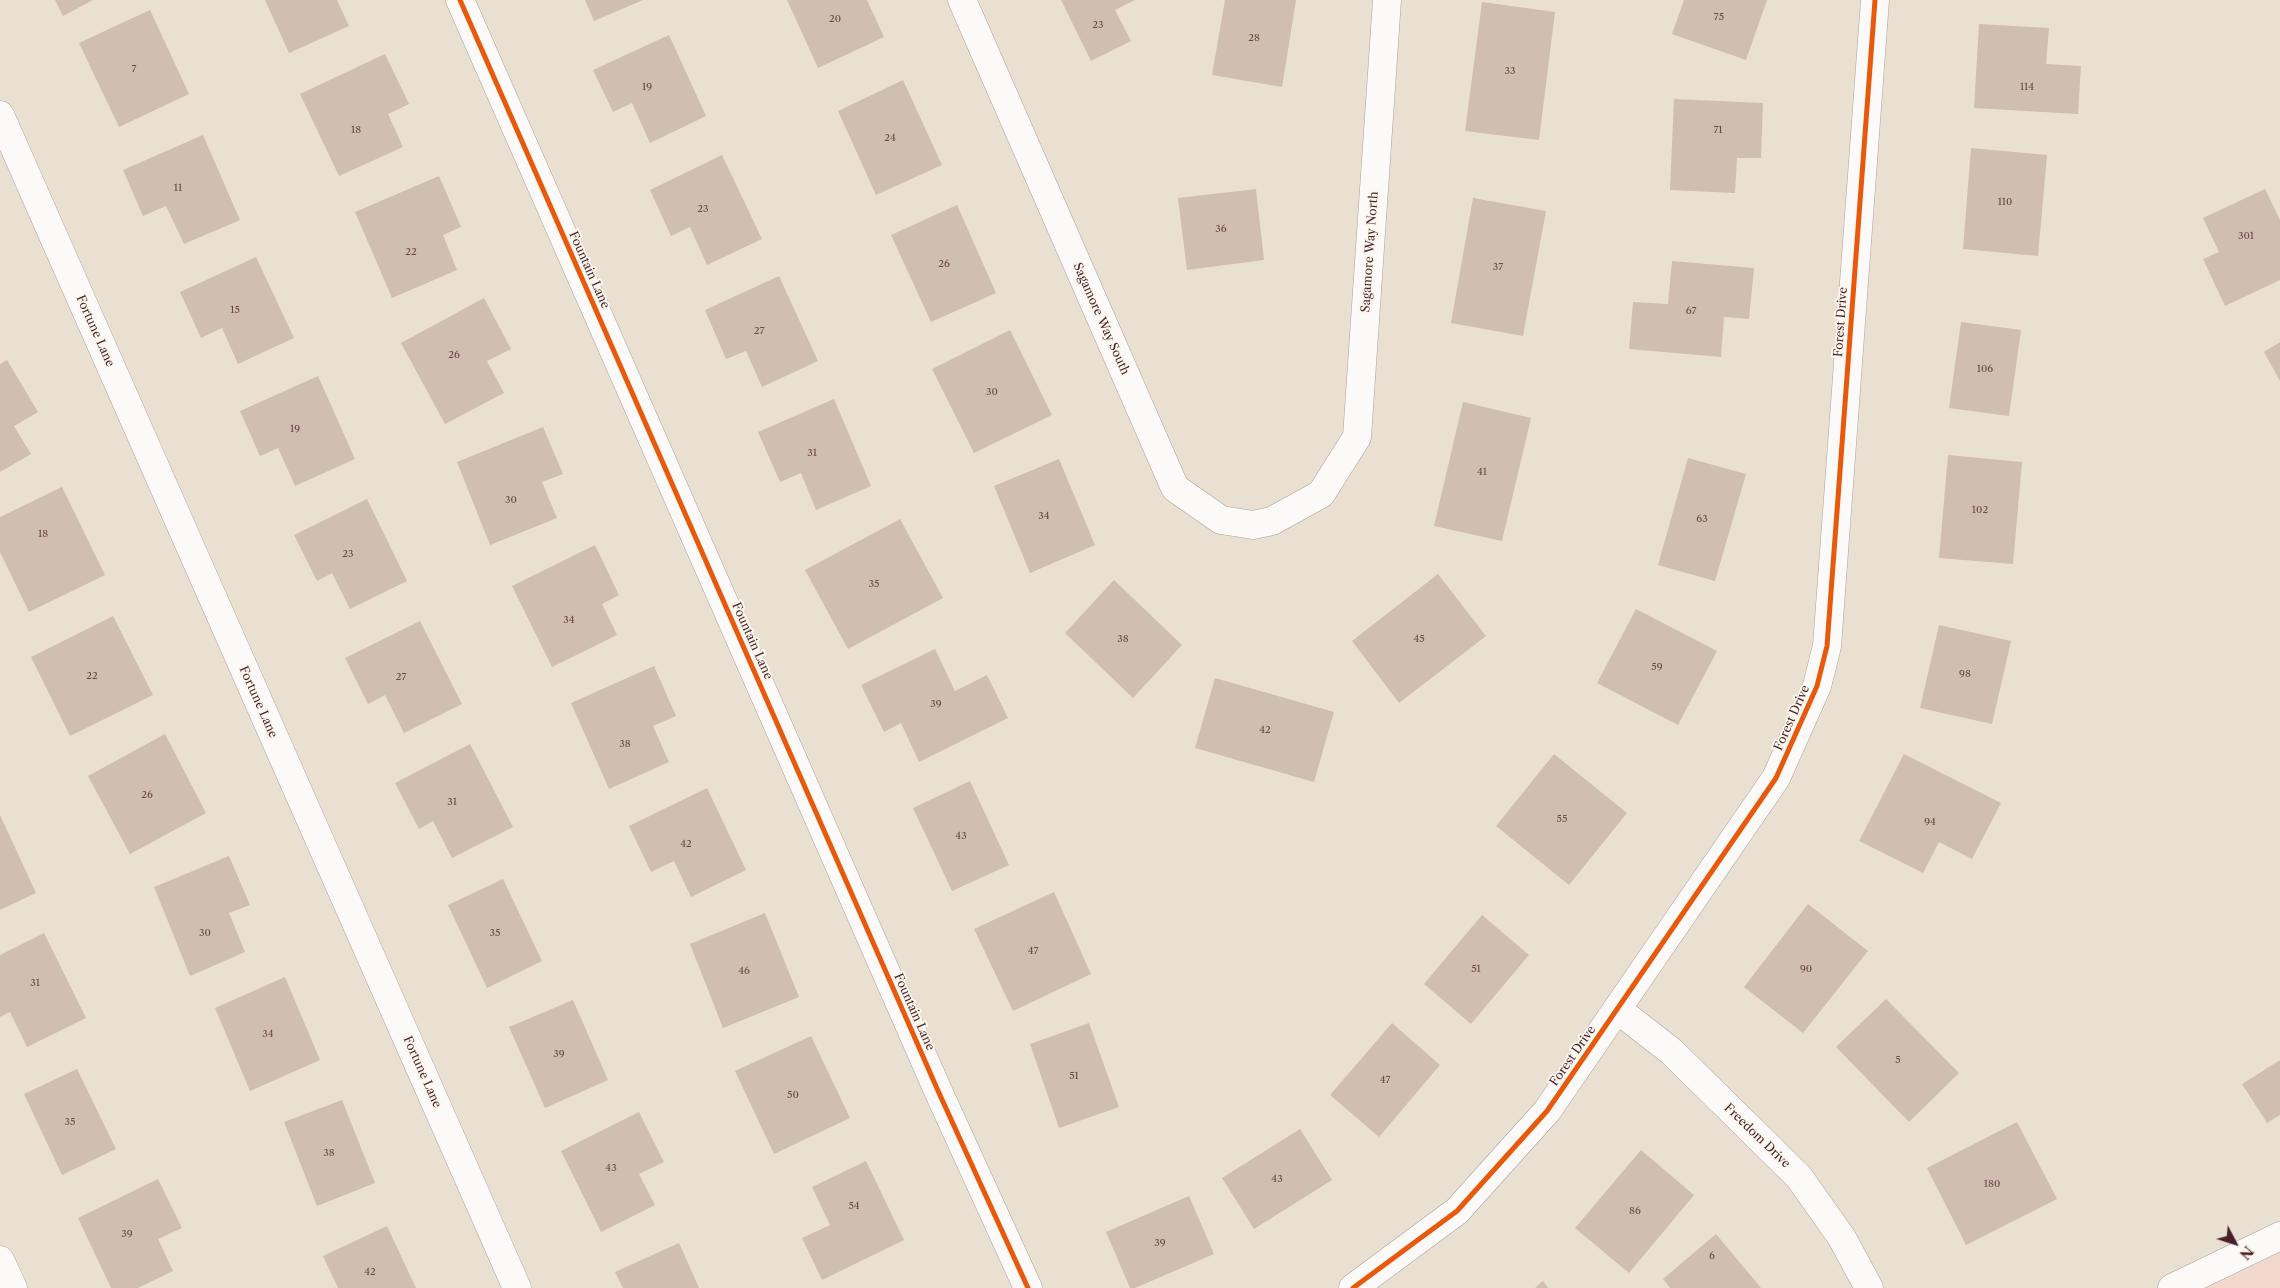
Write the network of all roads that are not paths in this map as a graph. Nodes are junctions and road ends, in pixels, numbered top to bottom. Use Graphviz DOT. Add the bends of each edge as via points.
graph roads {
  1 [pos="460,0"];
  2 [pos="962,0"];
  3 [pos="1387,0"];
  4 [pos="1875,0"];
  5 [pos="0,115"];
  6 [pos="1321,494"];
  7 [pos="1617,1009"];
  8 [pos="2280,1236"];
  9 [pos="0,1260"];
  10 [pos="12,1288"];
  11 [pos="517,1288"];
  12 [pos="1028,1288"];
  13 [pos="1353,1288"];
  14 [pos="1869,1288"];
  15 [pos="2172,1288"];
  1 -- 12 [label="street, Fountain Lane" via="939,1093"];
  2 -- 6 [label="street, Sagamore Way South" via="1175,488 1221,520 1253,525 1272,521"];
  3 -- 6 [label="street, Sagamore Way North" via="1357,437"];
  4 -- 7 [label="street, Forest Drive" via="1827,646 1817,686 1776,778"];
  5 -- 11 [label="street, Fortune Lane"];
  7 -- 13 [label="street, Forest Drive" via="1547,1111 1457,1211"];
  7 -- 14 [label="street, Freedom Drive" via="1672,1052 1799,1177 1842,1238"];
  8 -- 15 [label="street"];
  9 -- 10 [label="street"];
}
